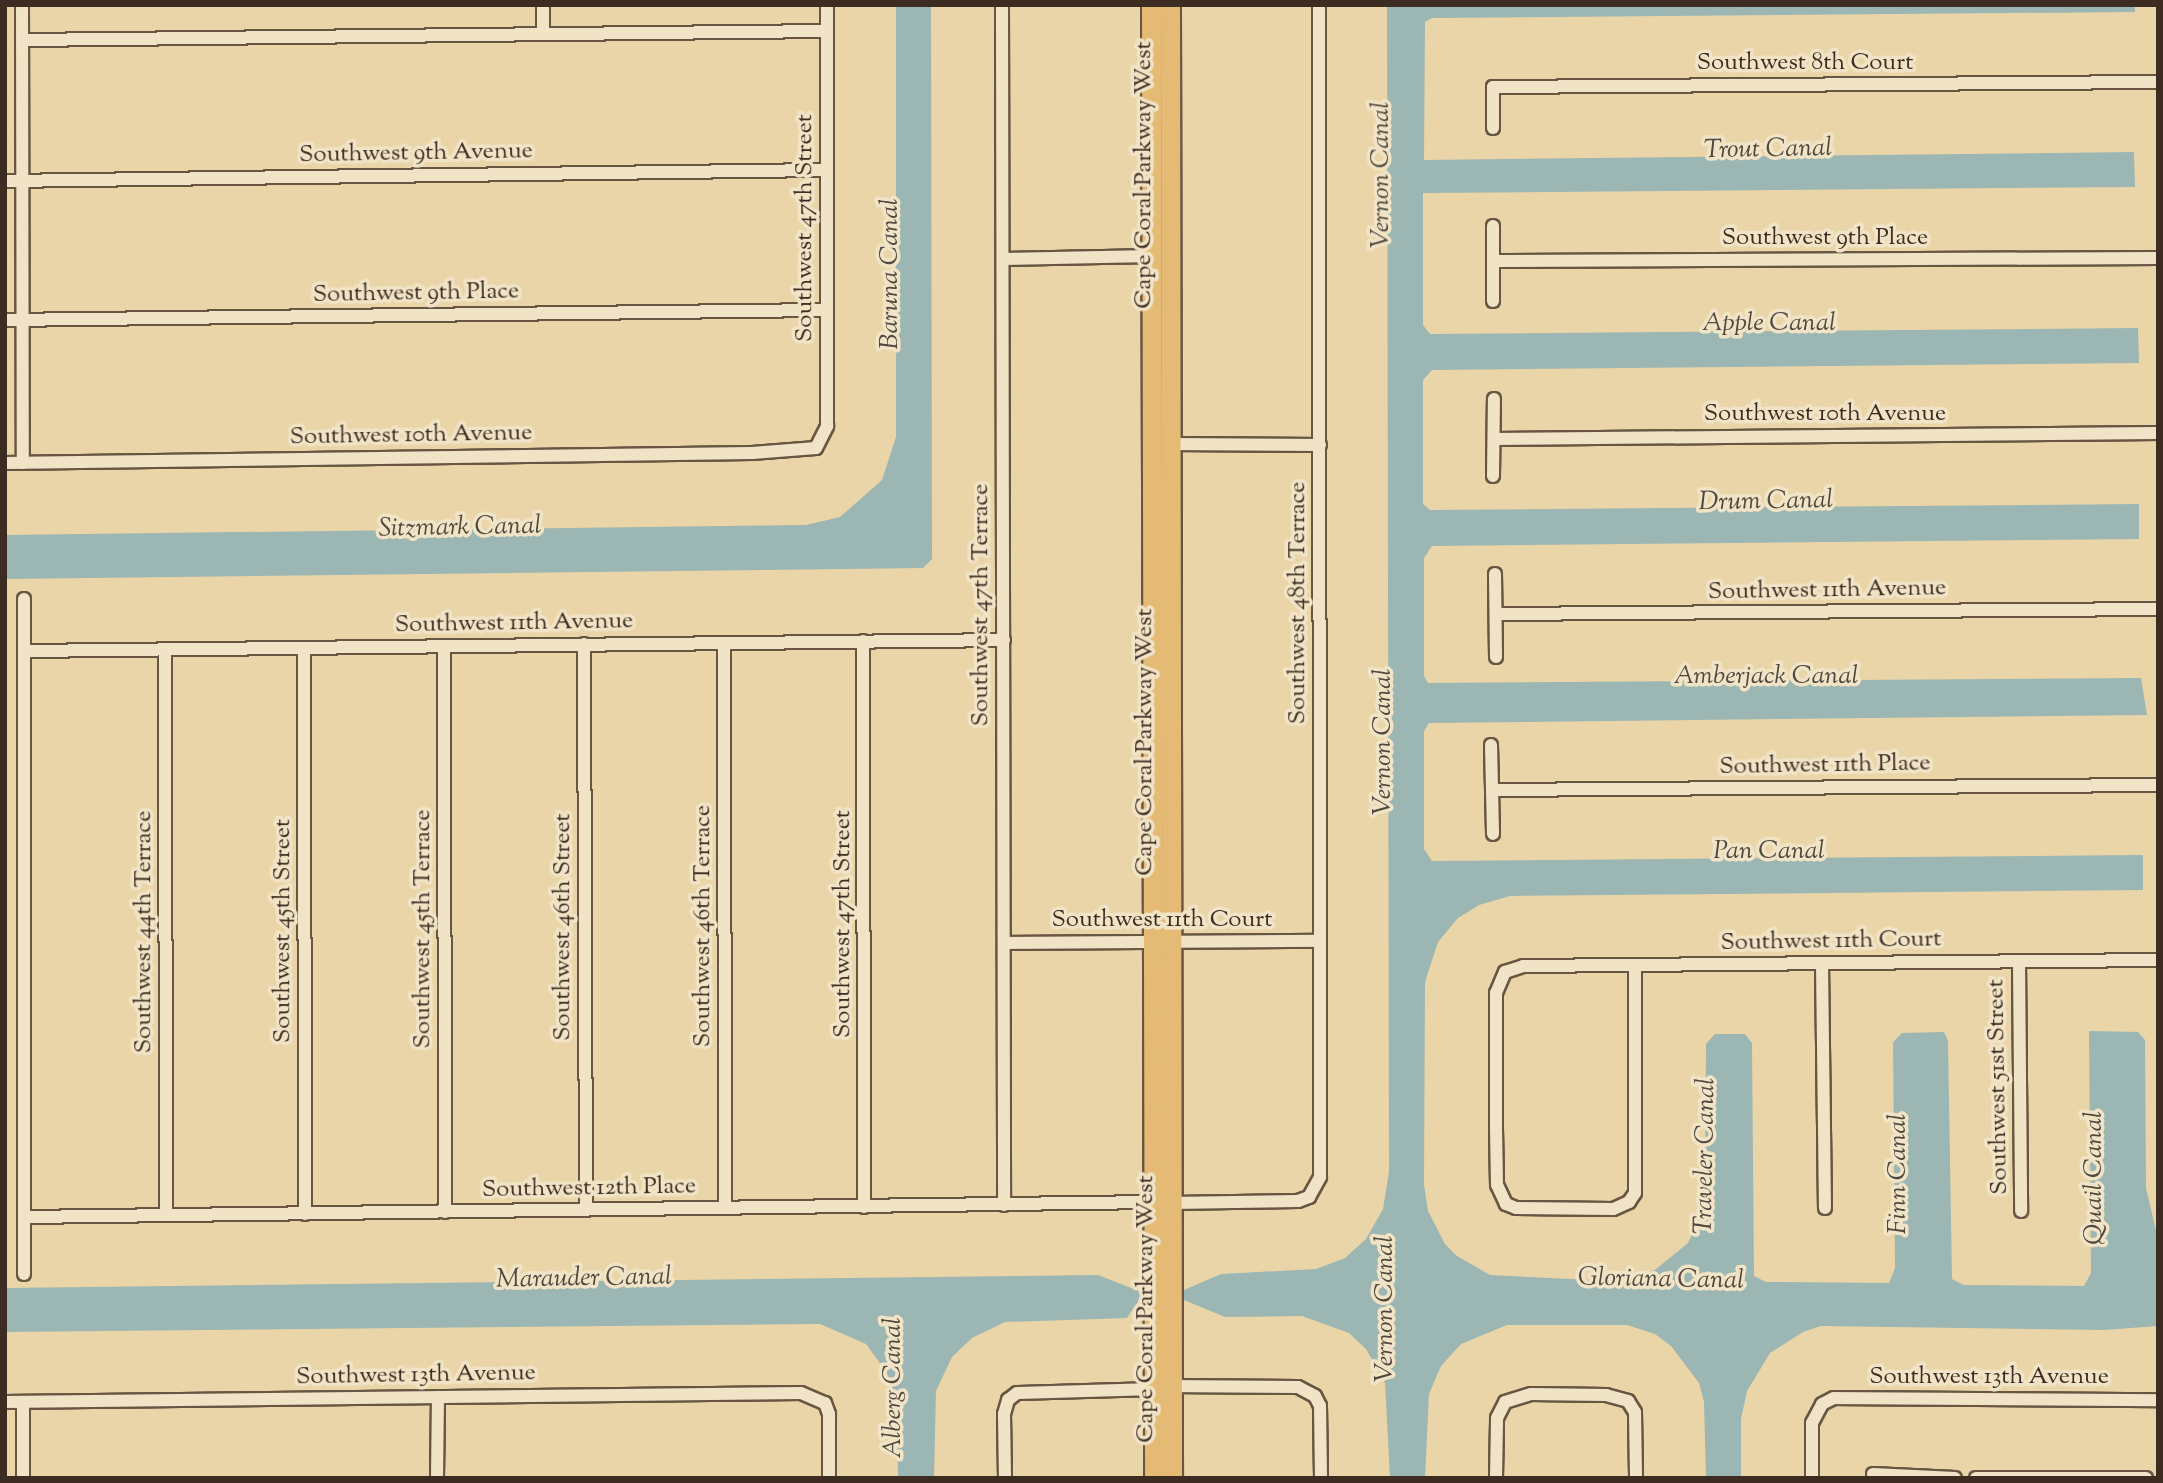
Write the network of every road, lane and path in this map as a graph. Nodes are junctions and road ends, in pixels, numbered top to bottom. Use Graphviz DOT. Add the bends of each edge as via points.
graph roads {
  1 [pos="22,5"];
  2 [pos="542,5"];
  3 [pos="827,5"];
  4 [pos="1002,5"];
  5 [pos="1151,5"];
  6 [pos="1170,5"];
  7 [pos="1319,5"];
  8 [pos="827,31"];
  9 [pos="542,34"];
  10 [pos="23,40"];
  11 [pos="2158,82"];
  12 [pos="1493,128"];
  13 [pos="827,170"];
  14 [pos="5,181"];
  15 [pos="23,181"];
  16 [pos="1493,226"];
  17 [pos="1152,256"];
  18 [pos="2158,258"];
  19 [pos="1003,259"];
  20 [pos="1493,261"];
  21 [pos="1493,301"];
  22 [pos="1152,309"];
  23 [pos="827,310"];
  24 [pos="5,320"];
  25 [pos="23,320"];
  26 [pos="1494,399"];
  27 [pos="2158,433"];
  28 [pos="1494,439"];
  29 [pos="1170,444"];
  30 [pos="1320,446"];
  31 [pos="816,448"];
  32 [pos="1152,459"];
  33 [pos="5,463"];
  34 [pos="23,463"];
  35 [pos="1493,476"];
  36 [pos="1495,574"];
  37 [pos="1170,584"];
  38 [pos="24,599"];
  39 [pos="2158,609"];
  40 [pos="1496,614"];
  41 [pos="1004,640"];
  42 [pos="863,641"];
  43 [pos="724,643"];
  44 [pos="584,644"];
  45 [pos="444,646"];
  46 [pos="304,648"];
  47 [pos="165,650"];
  48 [pos="24,651"];
  49 [pos="1496,657"];
  50 [pos="1491,746"];
  51 [pos="2158,785"];
  52 [pos="1492,790"];
  53 [pos="1493,834"];
  54 [pos="1162,941"];
  55 [pos="1320,941"];
  56 [pos="1004,943"];
  57 [pos="2158,960"];
  58 [pos="2019,962"];
  59 [pos="1822,964"];
  60 [pos="1636,966"];
  61 [pos="1309,1197"];
  62 [pos="1162,1203"];
  63 [pos="1004,1205"];
  64 [pos="864,1207"];
  65 [pos="724,1208"];
  66 [pos="1825,1208"];
  67 [pos="586,1210"];
  68 [pos="2021,1211"];
  69 [pos="445,1212"];
  70 [pos="305,1214"];
  71 [pos="166,1215"];
  72 [pos="24,1217"];
  73 [pos="1160,1269"];
  74 [pos="24,1274"];
  75 [pos="1163,1388"];
  76 [pos="438,1397"];
  77 [pos="2158,1400"];
  78 [pos="5,1402"];
  79 [pos="23,1402"];
  80 [pos="1873,1474"];
  81 [pos="23,1478"];
  82 [pos="437,1478"];
  83 [pos="829,1478"];
  84 [pos="1004,1478"];
  85 [pos="1154,1478"];
  86 [pos="1172,1478"];
  87 [pos="1321,1478"];
  88 [pos="1496,1478"];
  89 [pos="1636,1478"];
  90 [pos="1812,1478"];
  91 [pos="1955,1478"];
  92 [pos="1976,1478"];
  93 [pos="2146,1478"];
  1 -- 10 [label="street"];
  2 -- 9 [label="street"];
  3 -- 8 [label="street, Southwest 47th Street"];
  4 -- 19 [label="street, Southwest 47th Terrace"];
  5 -- 17 [label="main road, Cape Coral Parkway West"];
  6 -- 29 [label="main road, Cape Coral Parkway West"];
  7 -- 30 [label="street, Southwest 48th Terrace"];
  8 -- 9 [label="street"];
  8 -- 13 [label="street, Southwest 47th Street"];
  9 -- 10 [label="street"];
  10 -- 15 [label="street"];
  11 -- 12 [label="street, Southwest 8th Court" via="1493,87"];
  13 -- 15 [label="street, Southwest 9th Avenue"];
  13 -- 23 [label="street, Southwest 47th Street"];
  14 -- 15 [label="street, Southwest 9th Avenue"];
  15 -- 25 [label="street"];
  16 -- 20 [label="street"];
  17 -- 19 [label="street"];
  17 -- 22 [label="main road, Cape Coral Parkway West"];
  18 -- 20 [label="street, Southwest 9th Place"];
  19 -- 41 [label="street, Southwest 47th Terrace"];
  20 -- 21 [label="street"];
  22 -- 29 [label="main road" via="1160,330 1160,423"];
  22 -- 32 [label="main road, Cape Coral Parkway West"];
  23 -- 25 [label="street, Southwest 9th Place"];
  23 -- 31 [label="street, Southwest 47th Street" via="827,426"];
  24 -- 25 [label="street, Southwest 9th Place"];
  25 -- 34 [label="street"];
  26 -- 28 [label="street"];
  27 -- 28 [label="street, Southwest 10th Avenue"];
  28 -- 35 [label="street"];
  29 -- 30 [label="street"];
  29 -- 37 [label="main road, Cape Coral Parkway West"];
  30 -- 55 [label="street, Southwest 48th Terrace"];
  31 -- 34 [label="street, Southwest 10th Avenue" via="752,453"];
  32 -- 37 [label="main road" via="1161,467 1161,553"];
  32 -- 54 [label="main road, Cape Coral Parkway West"];
  33 -- 34 [label="street, Southwest 10th Avenue"];
  36 -- 40 [label="street"];
  37 -- 54 [label="main road, Cape Coral Parkway West"];
  38 -- 48 [label="street"];
  39 -- 40 [label="street, Southwest 11th Avenue"];
  40 -- 49 [label="street"];
  41 -- 42 [label="street, Southwest 11th Avenue"];
  41 -- 56 [label="street, Southwest 47th Terrace"];
  42 -- 43 [label="street, Southwest 11th Avenue"];
  42 -- 64 [label="street, Southwest 47th Street"];
  43 -- 44 [label="street, Southwest 11th Avenue"];
  43 -- 65 [label="street, Southwest 46th Terrace"];
  44 -- 45 [label="street, Southwest 11th Avenue"];
  44 -- 67 [label="street, Southwest 46th Street"];
  45 -- 46 [label="street, Southwest 11th Avenue"];
  45 -- 69 [label="street, Southwest 45th Terrace"];
  46 -- 47 [label="street, Southwest 11th Avenue"];
  46 -- 70 [label="street, Southwest 45th Street"];
  47 -- 48 [label="street, Southwest 11th Avenue"];
  47 -- 71 [label="street, Southwest 44th Terrace"];
  48 -- 72 [label="street"];
  50 -- 52 [label="street"];
  51 -- 52 [label="street, Southwest 11th Place"];
  52 -- 53 [label="street"];
  54 -- 55 [label="street, Southwest 11th Court"];
  54 -- 56 [label="street, Southwest 11th Court"];
  54 -- 62 [label="main road, Cape Coral Parkway West"];
  55 -- 61 [label="street, Southwest 48th Terrace" via="1320,1177"];
  56 -- 63 [label="street, Southwest 47th Terrace"];
  57 -- 58 [label="street, Southwest 11th Court"];
  58 -- 59 [label="street, Southwest 11th Court"];
  58 -- 68 [label="street, Southwest 51st Street"];
  59 -- 60 [label="street, Southwest 11th Court"];
  59 -- 66 [label="street"];
  60 -- 60 [label="street, Southwest 11th Court" via="1523,966 1505,972 1496,993 1496,1126 1497,1185 1506,1204 1516,1208 1613,1209 1635,1194"];
  61 -- 62 [label="street, Southwest 12th Place"];
  62 -- 63 [label="street, Southwest 12th Place"];
  62 -- 73 [label="main road, Cape Coral Parkway West"];
  63 -- 64 [label="street, Southwest 12th Place"];
  64 -- 65 [label="street, Southwest 12th Place"];
  65 -- 67 [label="street, Southwest 12th Place"];
  67 -- 69 [label="street, Southwest 12th Place"];
  69 -- 70 [label="street, Southwest 12th Place"];
  70 -- 71 [label="street, Southwest 12th Place"];
  71 -- 72 [label="street, Southwest 12th Place"];
  72 -- 74 [label="street"];
  73 -- 75 [label="main road, Cape Coral Parkway West"];
  73 -- 75 [label="street"];
  75 -- 84 [label="street" via="1031,1390 1008,1400"];
  75 -- 85 [label="main road, Cape Coral Parkway West"];
  75 -- 86 [label="main road, Cape Coral Parkway West"];
  75 -- 87 [label="street" via="1298,1387 1315,1396 1320,1406"];
  76 -- 79 [label="street, Southwest 13th Avenue"];
  76 -- 82 [label="street"];
  76 -- 83 [label="street, Southwest 13th Avenue" via="802,1393 825,1403"];
  77 -- 90 [label="street, Southwest 13th Avenue" via="1834,1398 1822,1404 1812,1423"];
  78 -- 79 [label="street, Southwest 13th Avenue"];
  79 -- 81 [label="street"];
  80 -- 91 [label="street"];
  88 -- 89 [label="street" via="1497,1418 1505,1402 1531,1394 1606,1395 1628,1401 1635,1412"];
  92 -- 93 [label="street"];
}
